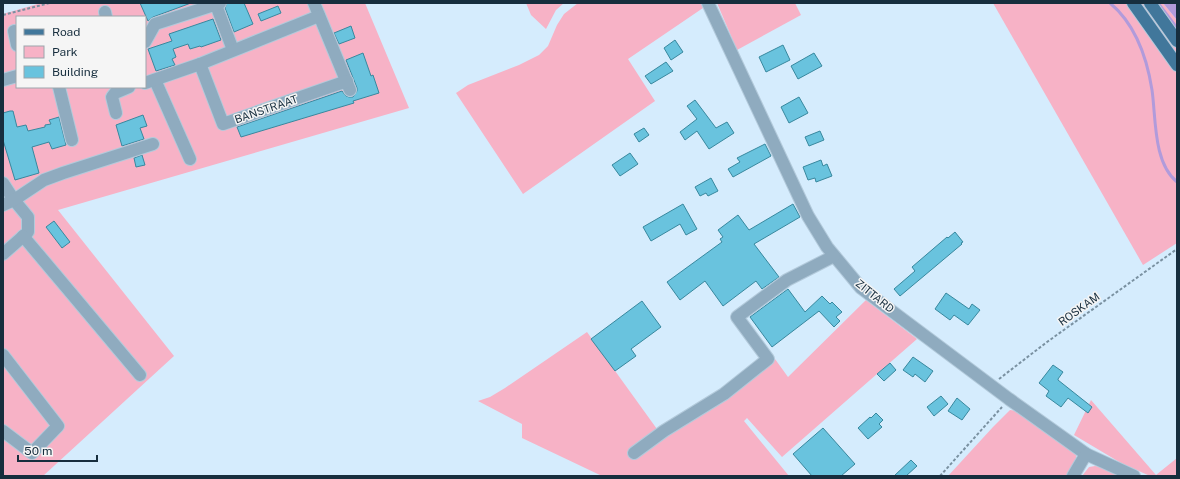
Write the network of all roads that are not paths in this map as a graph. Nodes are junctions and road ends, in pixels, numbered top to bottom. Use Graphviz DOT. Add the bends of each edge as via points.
graph roads {
  1 [pos="314,3"];
  2 [pos="708,3"];
  3 [pos="1133,3"];
  4 [pos="1150,3"];
  5 [pos="218,4"];
  6 [pos="319,16"];
  7 [pos="14,31"];
  8 [pos="16,40"];
  9 [pos="146,40"];
  10 [pos="1177,41"];
  11 [pos="233,50"];
  12 [pos="200,64"];
  13 [pos="1177,66"];
  14 [pos="16,76"];
  15 [pos="3,80"];
  16 [pos="150,82"];
  17 [pos="59,88"];
  18 [pos="127,88"];
  19 [pos="116,113"];
  20 [pos="72,140"];
  21 [pos="153,144"];
  22 [pos="190,159"];
  23 [pos="3,183"];
  24 [pos="8,202"];
  25 [pos="23,236"];
  26 [pos="3,254"];
  27 [pos="834,256"];
  28 [pos="3,355"];
  29 [pos="140,375"];
  30 [pos="3,431"];
  31 [pos="634,453"];
  32 [pos="1086,454"];
  33 [pos="1074,476"];
  34 [pos="1134,476"];
  1 -- 6 [label="street, BANSTRAAT"];
  2 -- 27 [label="street, ZITTARD" via="808,216"];
  3 -- 13 [label="main road"];
  4 -- 10 [label="main road"];
  5 -- 9 [label="street" via="155,24"];
  5 -- 11 [label="street"];
  6 -- 11 [label="street"];
  6 -- 12 [label="street, BANSTRAAT" via="349,86 223,124"];
  7 -- 8 [label="street"];
  11 -- 12 [label="street"];
  12 -- 16 [label="street"];
  14 -- 15 [label="street"];
  16 -- 22 [label="street"];
  17 -- 20 [label="street"];
  18 -- 19 [label="street" via="112,97"];
  21 -- 24 [label="street" via="44,180"];
  23 -- 24 [label="street"];
  24 -- 25 [label="street" via="28,218 28,232"];
  25 -- 26 [label="street"];
  25 -- 29 [label="street"];
  27 -- 31 [label="street" via="787,280 737,317 768,358 724,394"];
  27 -- 32 [label="street, ZITTARD" via="861,288"];
  28 -- 30 [label="street" via="58,426 32,453"];
  32 -- 33 [label="street"];
  32 -- 34 [label="street, ZITTARD"];
}
